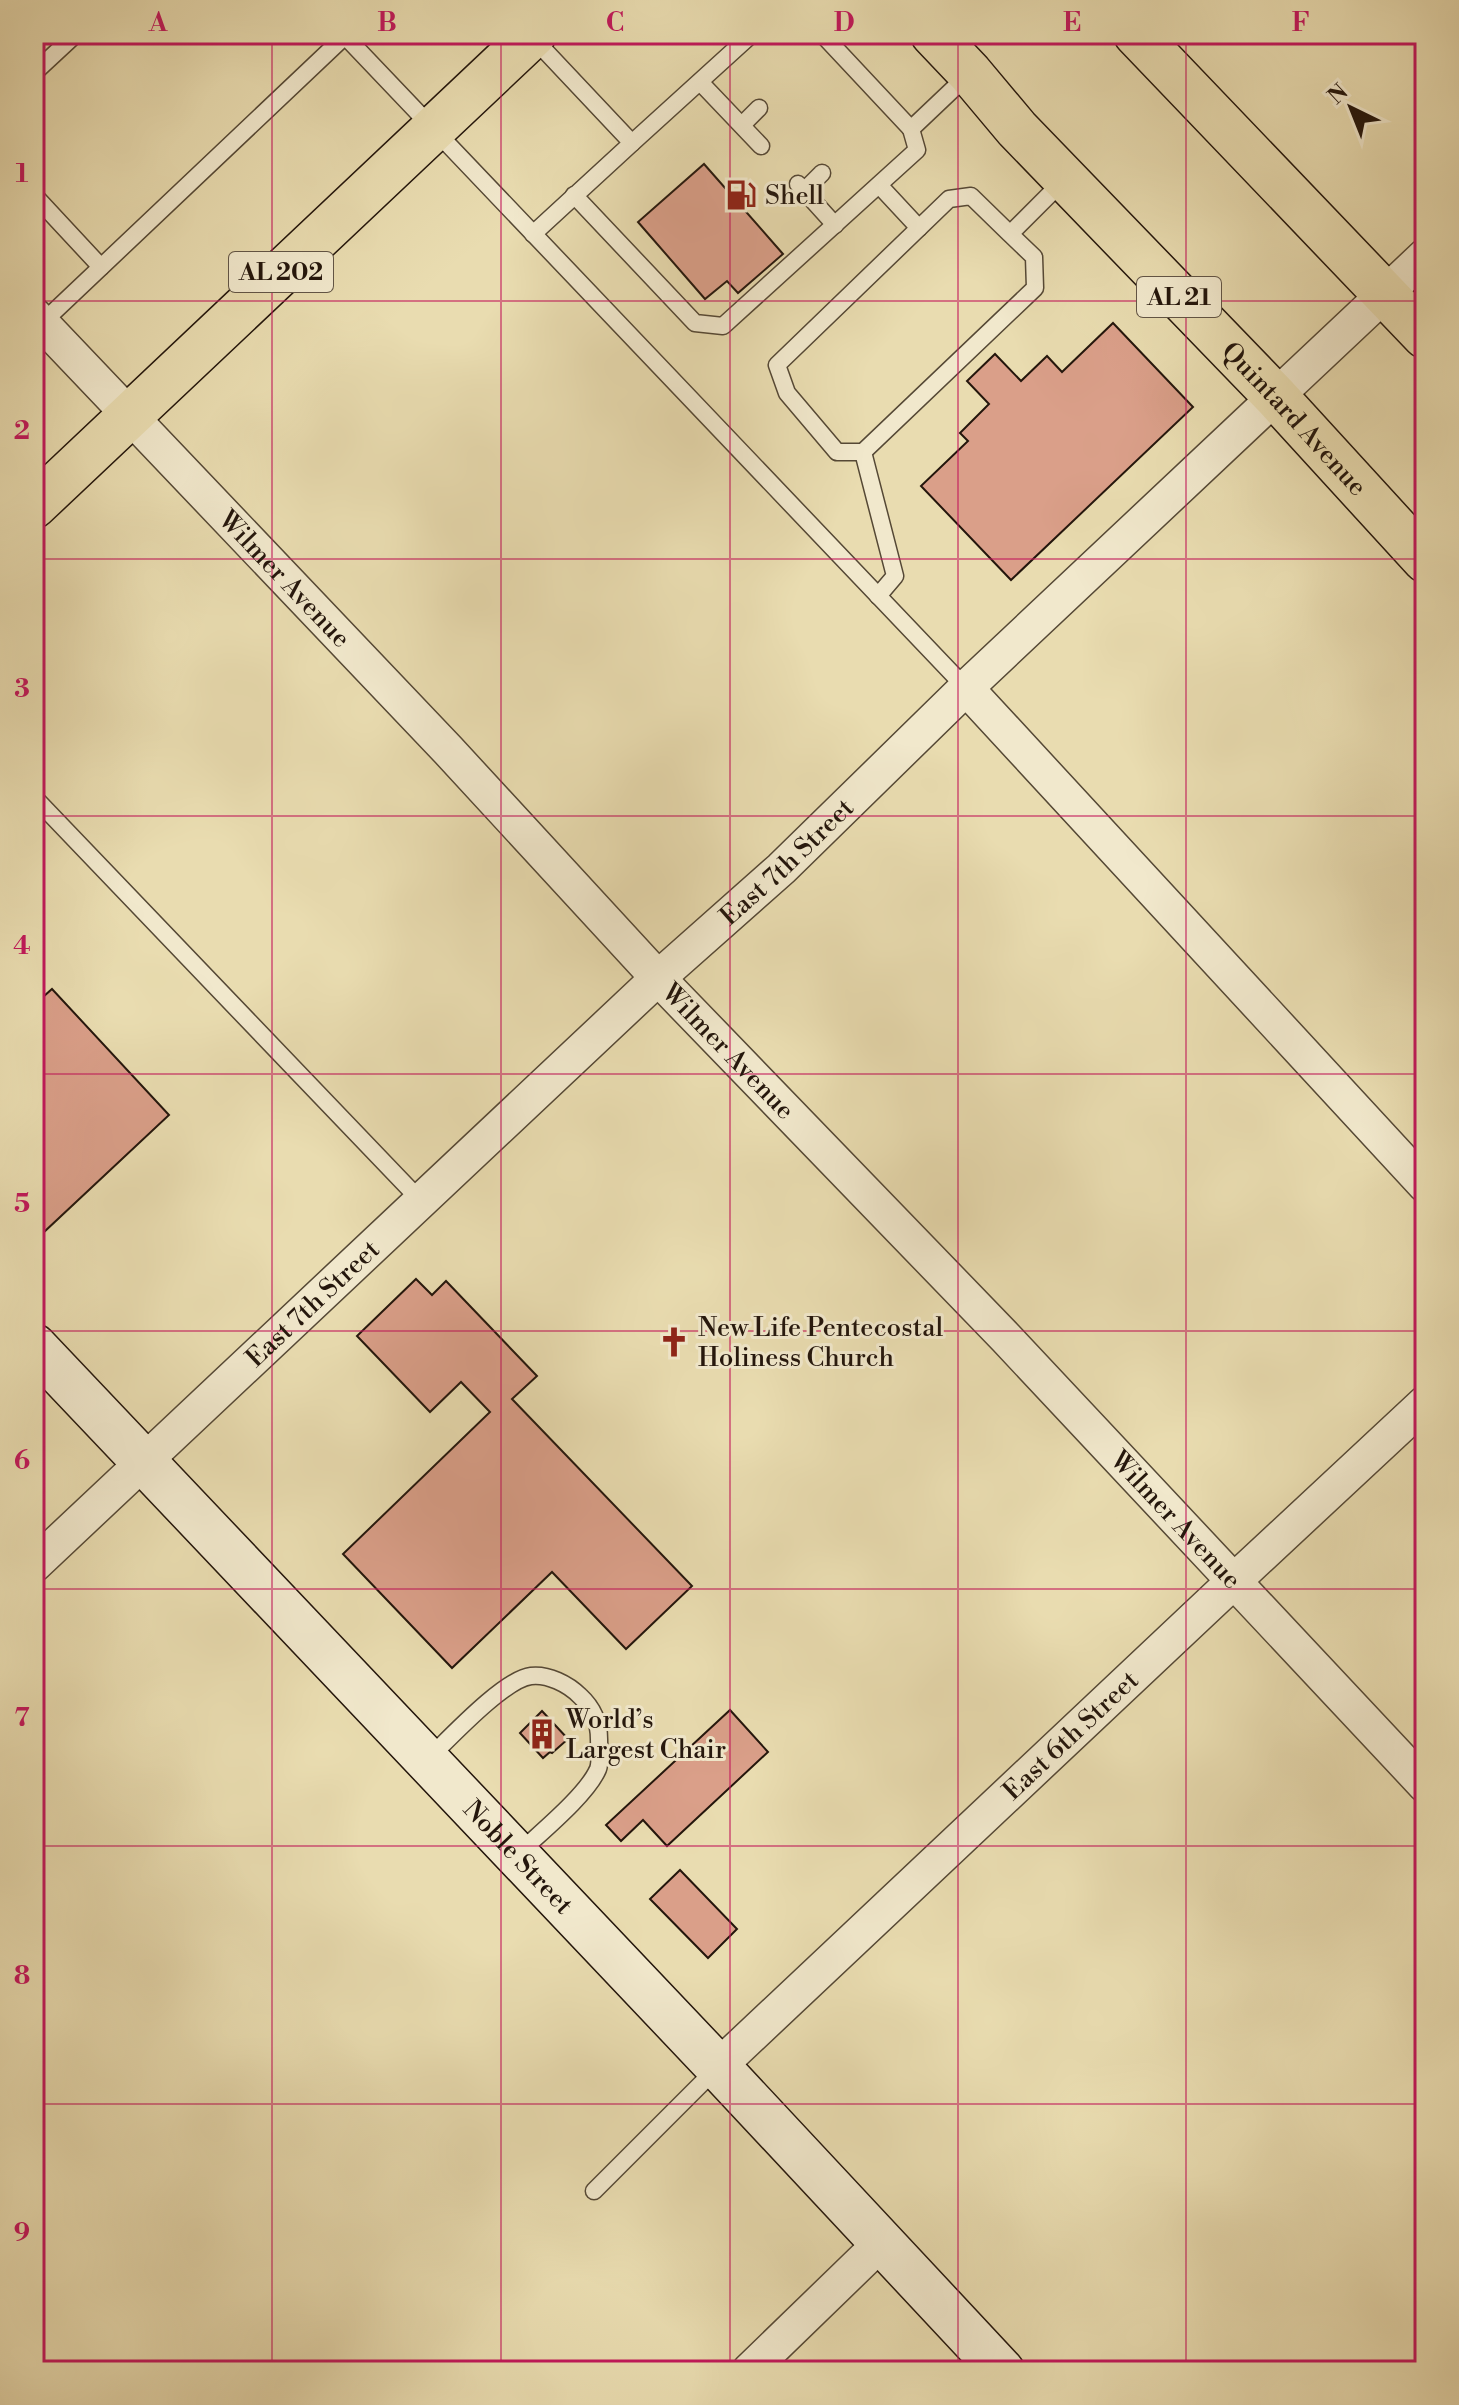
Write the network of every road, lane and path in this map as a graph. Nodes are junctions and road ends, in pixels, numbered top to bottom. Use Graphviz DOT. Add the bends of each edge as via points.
graph roads {
  1 [pos="76,34"];
  2 [pos="752,34"];
  3 [pos="933,34"];
  4 [pos="1136,34"];
  5 [pos="344,35"];
  6 [pos="533,35"];
  7 [pos="825,43"];
  8 [pos="34,73"];
  9 [pos="970,73"];
  10 [pos="700,82"];
  11 [pos="759,108"];
  12 [pos="742,125"];
  13 [pos="432,129"];
  14 [pos="911,129"];
  15 [pos="632,143"];
  16 [pos="761,146"];
  17 [pos="822,173"];
  18 [pos="1065,179"];
  19 [pos="879,185"];
  20 [pos="34,195"];
  21 [pos="574,195"];
  22 [pos="835,225"];
  23 [pos="919,228"];
  24 [pos="533,234"];
  25 [pos="1010,234"];
  26 [pos="1425,256"];
  27 [pos="101,267"];
  28 [pos="1385,294"];
  29 [pos="38,319"];
  30 [pos="1425,336"];
  31 [pos="1276,397"];
  32 [pos="129,416"];
  33 [pos="863,452"];
  34 [pos="34,506"];
  35 [pos="1425,560"];
  36 [pos="878,596"];
  37 [pos="966,688"];
  38 [pos="34,797"];
  39 [pos="658,978"];
  40 [pos="1425,1185"];
  41 [pos="420,1200"];
  42 [pos="34,1346"];
  43 [pos="1425,1403"];
  44 [pos="142,1463"];
  45 [pos="34,1565"];
  46 [pos="1234,1581"];
  47 [pos="426,1761"];
  48 [pos="1425,1785"];
  49 [pos="516,1855"];
  50 [pos="718,2067"];
  51 [pos="594,2191"];
  52 [pos="882,2242"];
  53 [pos="749,2371"];
  54 [pos="1002,2371"];
  1 -- 8 [label="lane"];
  2 -- 10 [label="lane"];
  3 -- 9 [label="main road, Quintard Avenue / AL 21"];
  4 -- 28 [label="main road"];
  5 -- 13 [label="lane"];
  5 -- 27 [label="lane"];
  6 -- 13 [label="main road, AL 202"];
  6 -- 15 [label="lane"];
  7 -- 14 [label="lane" via="887,113"];
  9 -- 14 [label="lane"];
  9 -- 18 [label="main road, Quintard Avenue / AL 21"];
  10 -- 12 [label="lane"];
  10 -- 15 [label="lane"];
  11 -- 12 [label="lane"];
  12 -- 16 [label="lane"];
  13 -- 24 [label="lane"];
  13 -- 32 [label="main road, AL 202"];
  14 -- 19 [label="lane" via="917,150"];
  15 -- 21 [label="lane"];
  17 -- 22 [label="lane" via="800,188"];
  18 -- 25 [label="lane"];
  18 -- 31 [label="main road, Quintard Avenue / AL 21"];
  19 -- 22 [label="lane"];
  19 -- 23 [label="lane"];
  20 -- 27 [label="lane"];
  21 -- 22 [label="lane" via="695,323 723,326"];
  21 -- 24 [label="lane"];
  23 -- 25 [label="lane" via="949,199 971,196"];
  23 -- 33 [label="lane" via="777,365 787,393 837,452"];
  24 -- 36 [label="lane"];
  25 -- 33 [label="lane" via="1034,257 1035,288"];
  26 -- 28 [label="street, East 7th Street"];
  27 -- 29 [label="lane"];
  28 -- 30 [label="main road"];
  28 -- 31 [label="street, East 7th Street"];
  29 -- 32 [label="street, Wilmer Avenue"];
  31 -- 35 [label="main road, Quintard Avenue / AL 21"];
  31 -- 37 [label="street, East 7th Street"];
  32 -- 34 [label="main road, AL 202"];
  32 -- 39 [label="street, Wilmer Avenue"];
  33 -- 36 [label="lane" via="895,576"];
  36 -- 37 [label="lane"];
  37 -- 39 [label="street, East 7th Street" via="781,869"];
  37 -- 40 [label="street"];
  38 -- 41 [label="lane"];
  39 -- 41 [label="street, East 7th Street"];
  39 -- 46 [label="street, Wilmer Avenue"];
  41 -- 44 [label="street, East 7th Street"];
  42 -- 44 [label="main road, Noble Street"];
  43 -- 46 [label="street, East 6th Street"];
  44 -- 45 [label="street, East 7th Street"];
  44 -- 47 [label="main road, Noble Street"];
  46 -- 48 [label="street, Wilmer Avenue"];
  46 -- 50 [label="street, East 6th Street"];
  47 -- 49 [label="main road, Noble Street"];
  47 -- 49 [label="lane" via="489,1702 529,1676 551,1678 590,1704 599,1729 599,1768 579,1796"];
  49 -- 50 [label="main road, Noble Street"];
  50 -- 51 [label="lane"];
  50 -- 52 [label="main road, Noble Street"];
  52 -- 53 [label="street"];
  52 -- 54 [label="main road, Noble Street"];
}
